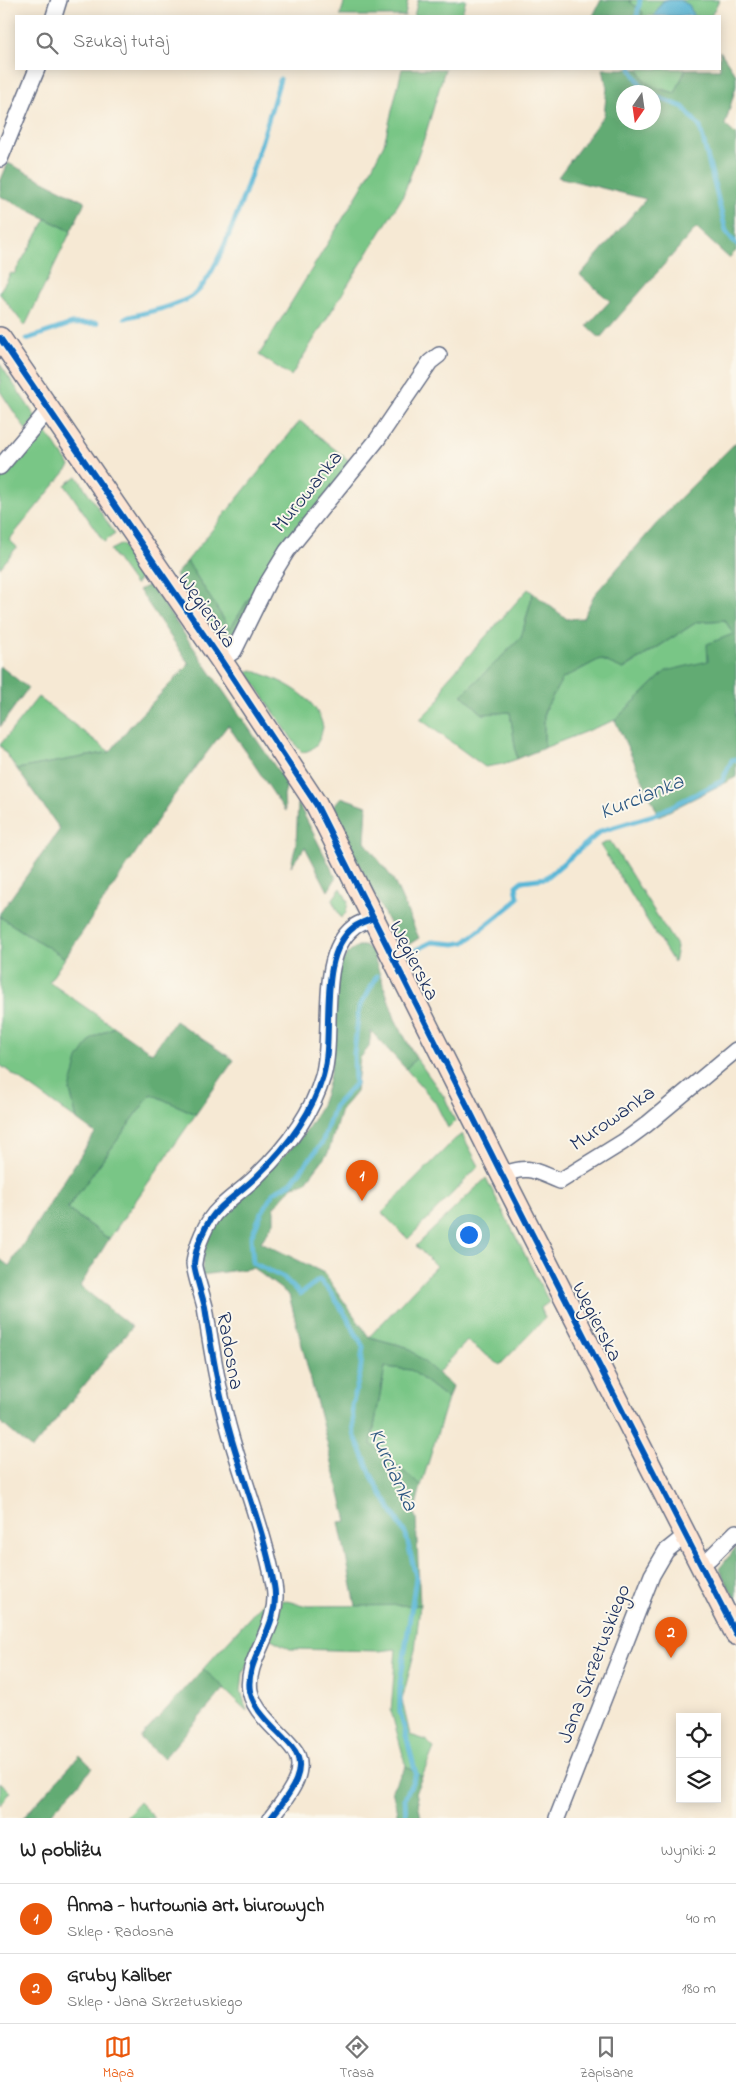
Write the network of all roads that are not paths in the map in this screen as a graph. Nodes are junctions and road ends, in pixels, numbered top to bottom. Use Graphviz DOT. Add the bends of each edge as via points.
graph roads {
  1 [pos="59,0"];
  2 [pos="54,15"];
  3 [pos="37,70"];
  4 [pos="0,159"];
  5 [pos="0,338"];
  6 [pos="439,355"];
  7 [pos="48,410"];
  8 [pos="0,467"];
  9 [pos="221,660"];
  10 [pos="373,918"];
  11 [pos="736,1050"];
  12 [pos="502,1175"];
  13 [pos="736,1532"];
  14 [pos="686,1535"];
  15 [pos="700,1563"];
  16 [pos="736,1634"];
  17 [pos="271,1818"];
  18 [pos="557,1818"];
  1 -- 2 [label="street"];
  3 -- 4 [label="street"];
  5 -- 7 [label="main road, Węgierska"];
  6 -- 9 [label="street, Murowanka" via="430,362 361,460 287,551 234,652"];
  7 -- 8 [label="street"];
  7 -- 9 [label="main road, Węgierska"];
  9 -- 10 [label="main road, Węgierska" via="316,804"];
  10 -- 12 [label="main road, Węgierska"];
  10 -- 17 [label="street, Radosna" via="354,926 339,946 334,960 326,1059 310,1107 294,1133 258,1176 212,1218 193,1266 199,1279 222,1405 275,1588 273,1616 251,1672 250,1691 258,1709 296,1752 299,1769 293,1787"];
  11 -- 12 [label="street, Murowanka" via="624,1142 560,1181 530,1168"];
  12 -- 14 [label="main road, Węgierska"];
  13 -- 15 [label="street" via="710,1558"];
  14 -- 15 [label="main road, Węgierska"];
  14 -- 18 [label="street, Jana Skrzetuskiego" via="666,1552 652,1575"];
  15 -- 16 [label="main road, Węgierska"];
}
